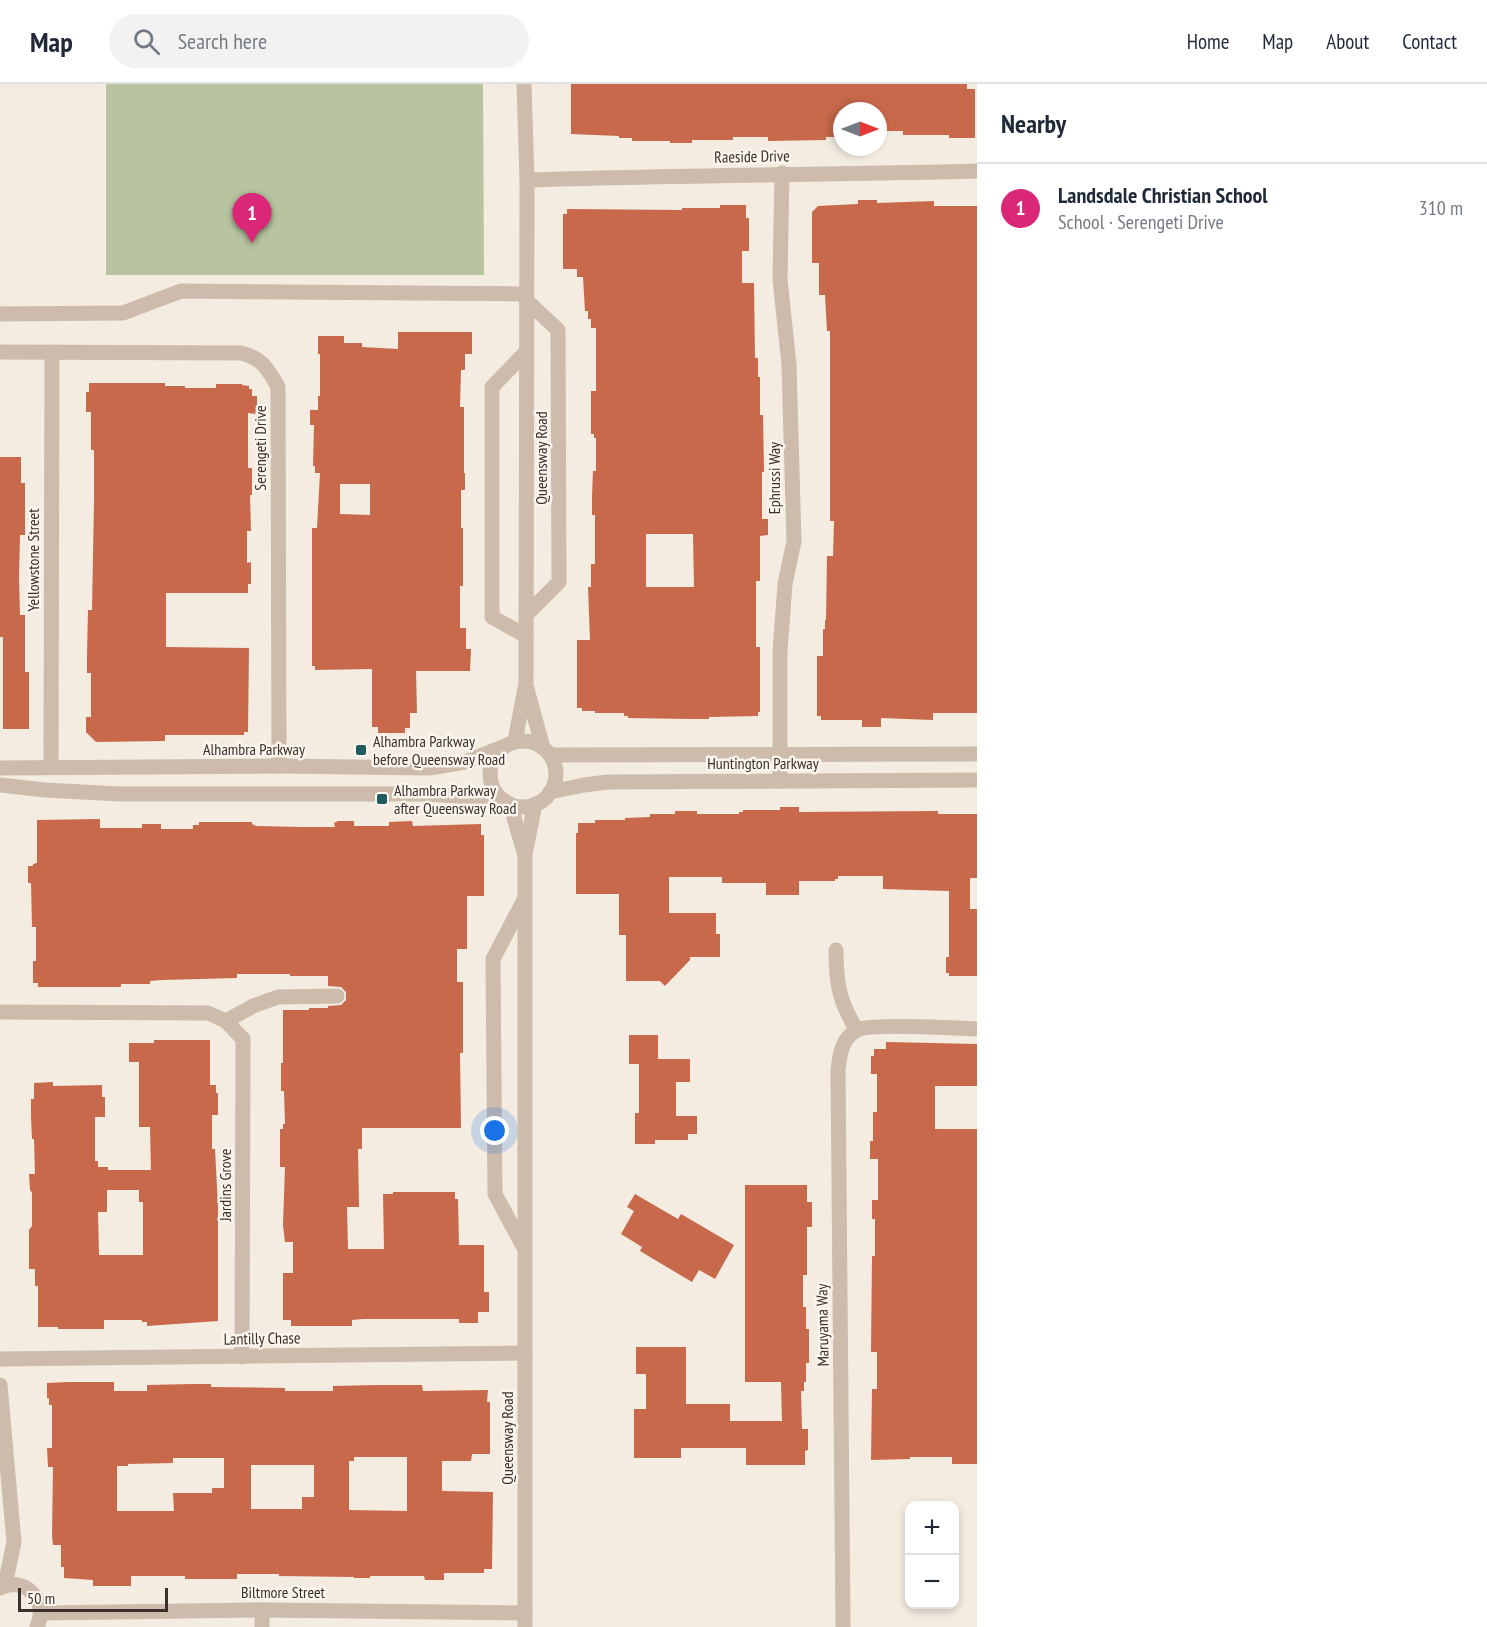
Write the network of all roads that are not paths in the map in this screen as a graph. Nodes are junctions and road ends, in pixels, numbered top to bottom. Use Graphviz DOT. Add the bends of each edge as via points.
graph roads {
  1 [pos="524,84"];
  2 [pos="977,171"];
  3 [pos="782,173"];
  4 [pos="527,180"];
  5 [pos="526,297"];
  6 [pos="0,314"];
  7 [pos="0,352"];
  8 [pos="51,352"];
  9 [pos="526,352"];
  10 [pos="526,615"];
  11 [pos="526,636"];
  12 [pos="526,683"];
  13 [pos="510,744"];
  14 [pos="547,752"];
  15 [pos="779,753"];
  16 [pos="977,754"];
  17 [pos="279,766"];
  18 [pos="51,767"];
  19 [pos="0,768"];
  20 [pos="977,780"];
  21 [pos="780,781"];
  22 [pos="0,785"];
  23 [pos="550,792"];
  24 [pos="507,803"];
  25 [pos="535,804"];
  26 [pos="525,854"];
  27 [pos="525,897"];
  28 [pos="836,950"];
  29 [pos="336,996"];
  30 [pos="0,1012"];
  31 [pos="226,1021"];
  32 [pos="977,1029"];
  33 [pos="857,1030"];
  34 [pos="525,1248"];
  35 [pos="525,1353"];
  36 [pos="242,1357"];
  37 [pos="0,1359"];
  38 [pos="0,1386"];
  39 [pos="3,1587"];
  40 [pos="262,1610"];
  41 [pos="40,1620"];
  42 [pos="525,1620"];
  43 [pos="262,1627"];
  44 [pos="843,1627"];
  1 -- 4 [label="street, Queensway Road"];
  2 -- 3 [label="street, Raeside Drive"];
  3 -- 4 [label="street, Raeside Drive"];
  3 -- 15 [label="street, Ephrussi Way" via="780,279 789,365 794,541 785,584 780,652"];
  4 -- 5 [label="street, Queensway Road"];
  5 -- 6 [label="street" via="181,291 123,313"];
  5 -- 9 [label="street, Queensway Road"];
  5 -- 10 [label="street, Queensway Road" via="558,330 559,570 559,582"];
  7 -- 8 [label="street, Serengeti Drive"];
  8 -- 17 [label="street, Serengeti Drive" via="241,353 255,356 269,370 278,387"];
  8 -- 18 [label="street, Yellowstone Street"];
  9 -- 10 [label="street, Queensway Road"];
  9 -- 11 [label="street" via="492,387 492,617"];
  10 -- 11 [label="street, Queensway Road"];
  11 -- 12 [label="street, Queensway Road"];
  12 -- 13 [label="street, Queensway Road"];
  12 -- 14 [label="street, Queensway Road"];
  13 -- 14 [label="street" via="530,741"];
  13 -- 17 [label="street, Alhambra Parkway" via="465,762 429,768"];
  13 -- 24 [label="street" via="496,753 490,773 496,794"];
  14 -- 15 [label="street, Huntington Parkway"];
  14 -- 23 [label="street" via="555,774"];
  15 -- 16 [label="street, Huntington Parkway"];
  15 -- 21 [label="street, Ephrussi Way"];
  17 -- 18 [label="street, Alhambra Parkway"];
  18 -- 19 [label="street, Alhambra Parkway"];
  20 -- 21 [label="street, Huntington Parkway"];
  21 -- 23 [label="street, Huntington Parkway" via="609,782"];
  22 -- 24 [label="street" via="120,794 427,794"];
  23 -- 25 [label="street"];
  24 -- 25 [label="street"];
  24 -- 26 [label="street, Queensway Road"];
  25 -- 26 [label="street, Queensway Road"];
  26 -- 27 [label="street, Queensway Road"];
  27 -- 34 [label="street, Queensway Road"];
  27 -- 34 [label="street, Queensway Road" via="493,959 495,1194"];
  28 -- 33 [label="street" via="839,995"];
  29 -- 31 [label="street" via="278,997"];
  30 -- 31 [label="street" via="208,1013"];
  31 -- 36 [label="street, Jardins Grove" via="243,1039"];
  32 -- 33 [label="street"];
  33 -- 44 [label="street, Maruyama Way" via="841,1046 838,1070"];
  34 -- 35 [label="street, Queensway Road"];
  35 -- 36 [label="street, Lantilly Chase"];
  35 -- 42 [label="street, Queensway Road"];
  36 -- 37 [label="street, Lantilly Chase"];
  38 -- 39 [label="street" via="14,1542"];
  39 -- 41 [label="street" via="14,1584 30,1590 40,1604"];
  40 -- 41 [label="street, Biltmore Street"];
  40 -- 42 [label="street, Biltmore Street"];
  40 -- 43 [label="street"];
}
